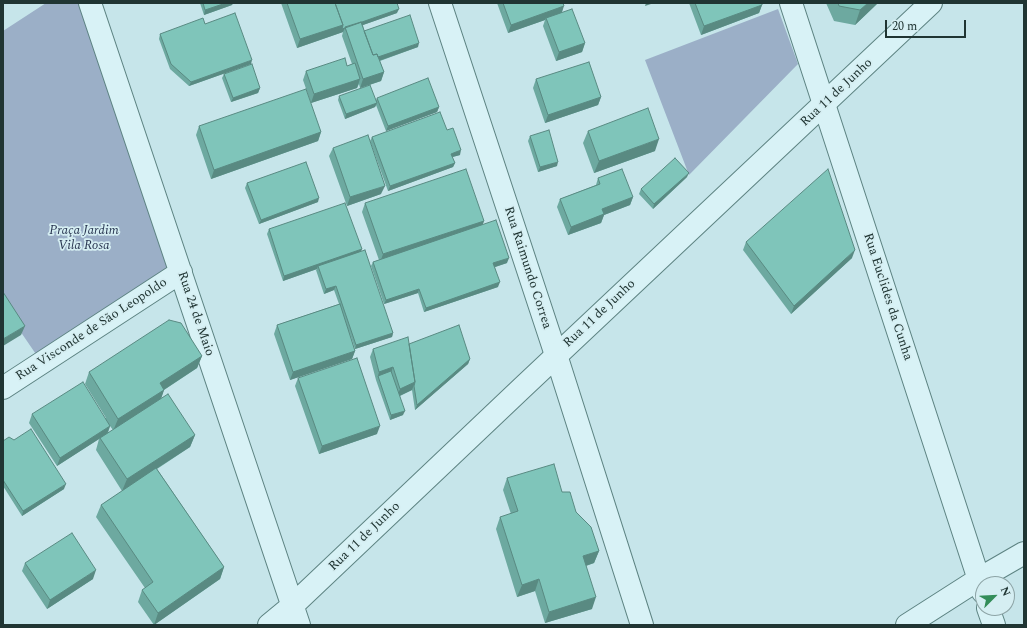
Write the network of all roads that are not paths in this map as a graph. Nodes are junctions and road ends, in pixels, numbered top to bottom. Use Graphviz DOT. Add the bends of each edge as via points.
graph roads {
  1 [pos="90,3"];
  2 [pos="440,3"];
  3 [pos="791,3"];
  4 [pos="931,3"];
  5 [pos="823,106"];
  6 [pos="181,272"];
  7 [pos="556,355"];
  8 [pos="3,388"];
  9 [pos="1024,553"];
  10 [pos="978,576"];
  11 [pos="993,576"];
  12 [pos="975,588"];
  13 [pos="296,616"];
  14 [pos="269,625"];
  15 [pos="642,625"];
  16 [pos="907,625"];
  1 -- 6 [label="street, Rua 24 de Maio"];
  2 -- 7 [label="street, Rua Raimundo Correa"];
  3 -- 5 [label="street, Rua Euclides da Cunha"];
  4 -- 5 [label="street, Rua 11 de Junho"];
  5 -- 7 [label="street, Rua 11 de Junho"];
  5 -- 10 [label="street, Rua Euclides da Cunha"];
  6 -- 8 [label="street, Rua Visconde de São Leopoldo"];
  6 -- 13 [label="street, Rua 24 de Maio"];
  7 -- 13 [label="street, Rua 11 de Junho"];
  7 -- 15 [label="street, Rua Raimundo Correa"];
  9 -- 11 [label="street"];
  12 -- 16 [label="street"];
  13 -- 14 [label="street, Rua 11 de Junho"];
}
